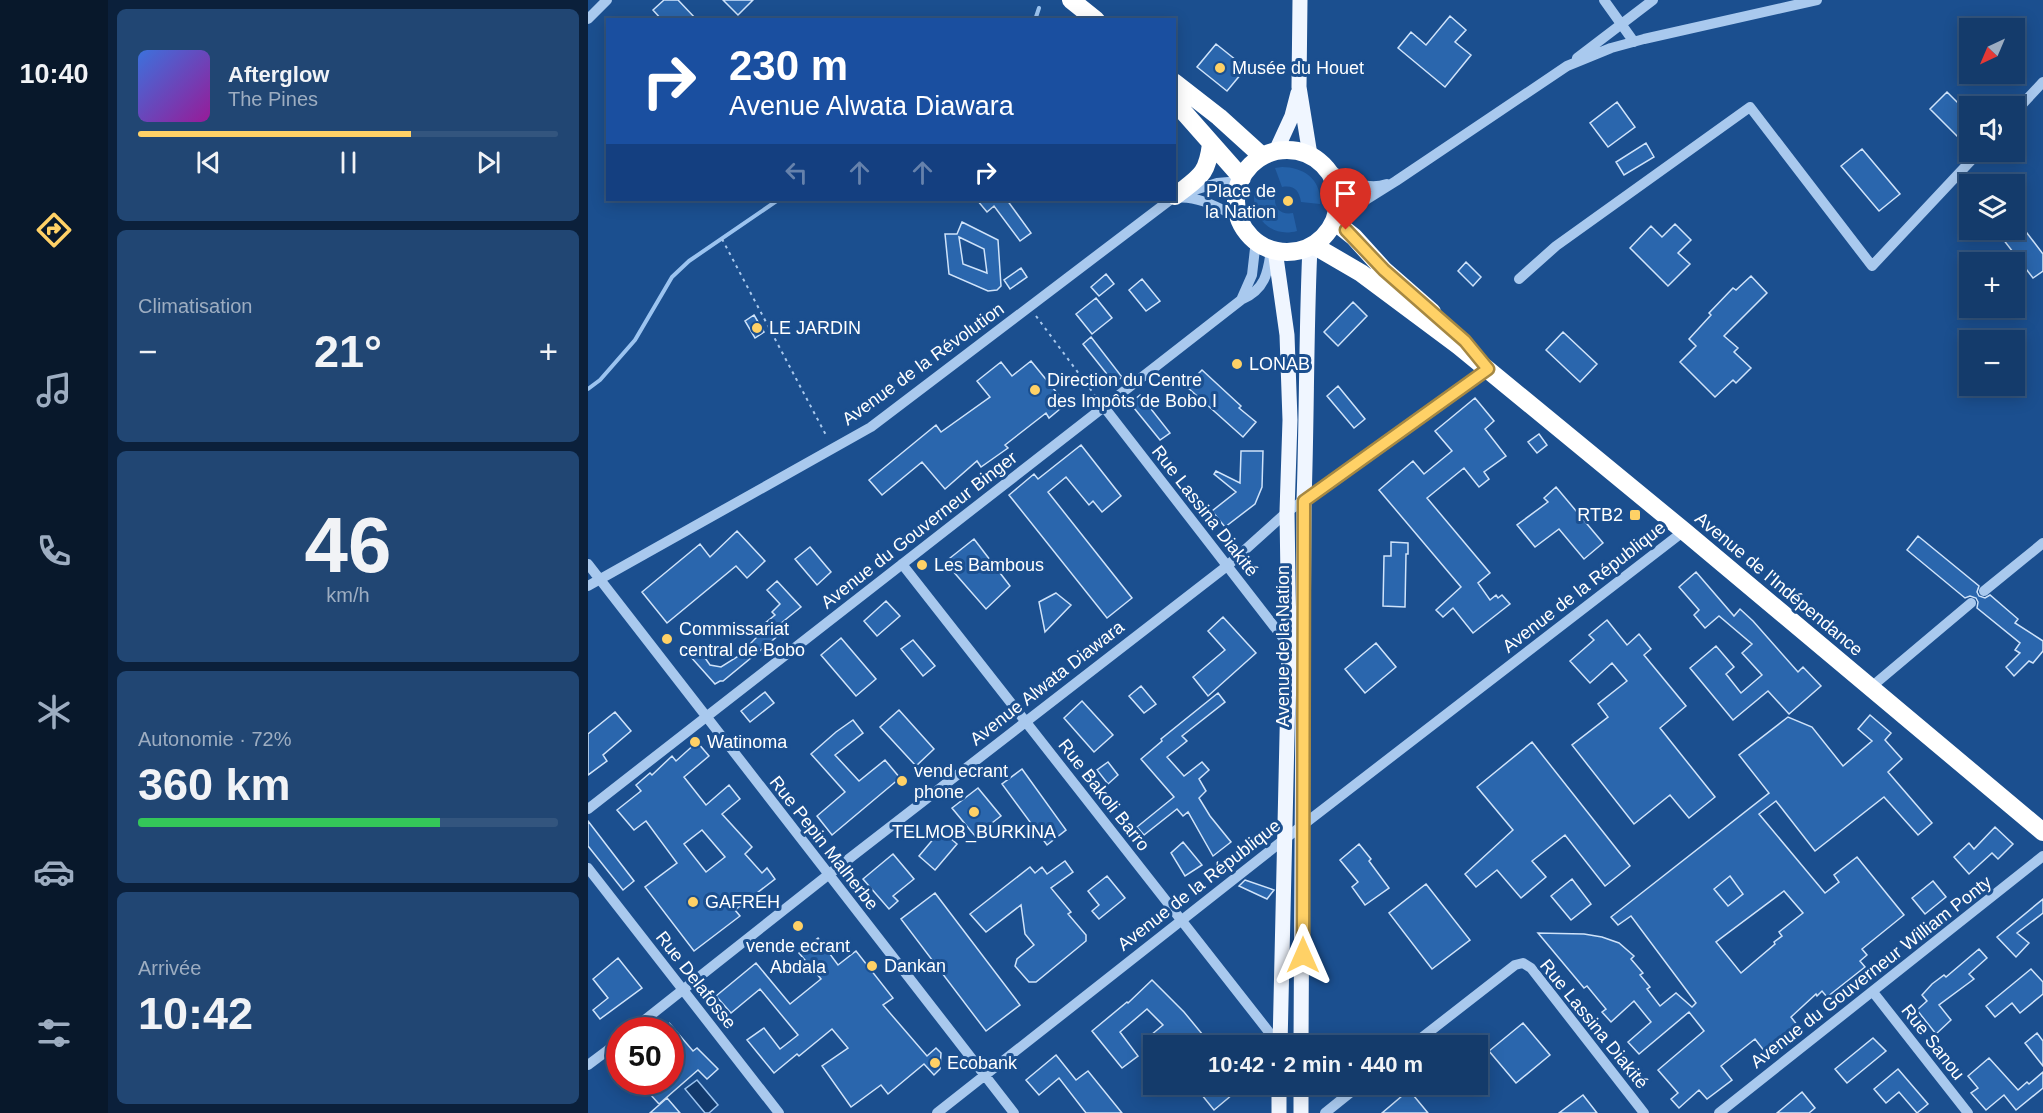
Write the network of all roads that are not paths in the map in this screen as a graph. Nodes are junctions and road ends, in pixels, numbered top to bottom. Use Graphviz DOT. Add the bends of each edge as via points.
graph roads {
  1 [pos="607,0"];
  2 [pos="1058,0"];
  3 [pos="1071,0"];
  4 [pos="1300,0"];
  5 [pos="1604,0"];
  6 [pos="1653,0"];
  7 [pos="1816,0"];
  8 [pos="1076,18"];
  9 [pos="1094,18"];
  10 [pos="588,19"];
  11 [pos="1622,24"];
  12 [pos="1634,42"];
  13 [pos="1567,66"];
  14 [pos="2043,82"];
  15 [pos="1176,84"];
  16 [pos="1299,87"];
  17 [pos="2025,101"];
  18 [pos="1176,103"];
  19 [pos="1211,144"];
  20 [pos="1269,154"];
  21 [pos="1310,155"];
  22 [pos="1970,162"];
  23 [pos="1326,167"];
  24 [pos="1241,179"];
  25 [pos="1396,181"];
  26 [pos="1176,196"];
  27 [pos="1176,197"];
  28 [pos="1176,197"];
  29 [pos="1169,201"];
  30 [pos="1336,217"];
  31 [pos="1239,218"];
  32 [pos="1267,247"];
  33 [pos="1316,248"];
  34 [pos="1519,279"];
  35 [pos="1242,300"];
  36 [pos="1488,369"];
  37 [pos="1104,407"];
  38 [pos="1304,501"];
  39 [pos="1287,512"];
  40 [pos="1684,531"];
  41 [pos="2043,543"];
  42 [pos="588,564"];
  43 [pos="902,564"];
  44 [pos="1227,566"];
  45 [pos="600,580"];
  46 [pos="588,586"];
  47 [pos="1984,591"];
  48 [pos="1971,603"];
  49 [pos="1289,647"];
  50 [pos="1303,664"];
  51 [pos="1870,688"];
  52 [pos="705,717"];
  53 [pos="1025,721"];
  54 [pos="588,809"];
  55 [pos="1302,825"];
  56 [pos="2043,831"];
  57 [pos="1286,837"];
  58 [pos="2043,856"];
  59 [pos="588,868"];
  60 [pos="828,874"];
  61 [pos="1181,920"];
  62 [pos="683,991"];
  63 [pos="1873,992"];
  64 [pos="649,1017"];
  65 [pos="1271,1035"];
  66 [pos="1280,1035"];
  67 [pos="1301,1035"];
  68 [pos="1425,1035"];
  69 [pos="606,1052"];
  70 [pos="588,1065"];
  71 [pos="984,1075"];
  72 [pos="1280,1095"];
  73 [pos="1301,1095"];
  74 [pos="1347,1095"];
  75 [pos="779,1113"];
  76 [pos="937,1113"];
  77 [pos="1014,1113"];
  78 [pos="1279,1113"];
  79 [pos="1301,1113"];
  80 [pos="1325,1113"];
  81 [pos="1644,1113"];
  82 [pos="1719,1113"];
  83 [pos="1968,1113"];
  1 -- 10 [label="street"];
  2 -- 8 [label="highway"];
  3 -- 9 [label="highway"];
  4 -- 16 [label="main road"];
  5 -- 11 [label="street"];
  6 -- 11 [label="street"];
  7 -- 12 [label="street"];
  11 -- 12 [label="street"];
  11 -- 13 [label="street"];
  12 -- 13 [label="street"];
  13 -- 25 [label="street"];
  14 -- 17 [label="street"];
  15 -- 20 [label="highway"];
  16 -- 20 [label="main road" via="1292,116"];
  16 -- 21 [label="main road"];
  18 -- 19 [label="highway"];
  19 -- 24 [label="highway"];
  19 -- 26 [label="highway" via="1205,170"];
  20 -- 21 [label="highway" via="1294,150"];
  20 -- 24 [label="highway" via="1251,165"];
  21 -- 23 [label="highway"];
  22 -- 34 [label="street" via="1872,266 1750,107 1556,246"];
  23 -- 25 [label="street" via="1366,187"];
  23 -- 30 [label="highway" via="1338,194"];
  24 -- 27 [label="street"];
  24 -- 31 [label="highway" via="1236,199"];
  25 -- 30 [label="street"];
  28 -- 31 [label="street" via="1208,203"];
  29 -- 45 [label="street, Avenue de la Révolution" via="871,427"];
  30 -- 33 [label="highway"];
  30 -- 36 [label="highway, Avenue de l'Indépendance" via="1384,270 1465,341"];
  31 -- 32 [label="highway" via="1249,234"];
  32 -- 33 [label="highway" via="1291,252"];
  32 -- 35 [label="street" via="1255,265"];
  32 -- 35 [label="street, Avenue du Gouverneur Binger" via="1268,272 1264,282"];
  32 -- 39 [label="main road, Avenue de la Nation" via="1287,335"];
  33 -- 36 [label="highway, Avenue de l'Indépendance" via="1361,273"];
  33 -- 38 [label="main road, Avenue de la Nation" via="1307,294"];
  35 -- 37 [label="street, Avenue du Gouverneur Binger"];
  36 -- 38 [label="street, Avenue Alwata Diawara"];
  36 -- 40 [label="highway, Avenue de l'Indépendance"];
  37 -- 43 [label="street, Avenue du Gouverneur Binger"];
  37 -- 44 [label="street, Rue Lassina Diakité"];
  38 -- 39 [label="street, Avenue Alwata Diawara"];
  38 -- 50 [label="main road, Avenue de la Nation"];
  39 -- 44 [label="street, Avenue Alwata Diawara"];
  39 -- 49 [label="main road, Avenue de la Nation"];
  40 -- 51 [label="highway, Avenue de l'Indépendance"];
  40 -- 55 [label="street, Avenue de la République"];
  41 -- 47 [label="street"];
  42 -- 45 [label="street, Rue Pepin Malherbe"];
  43 -- 52 [label="street, Avenue du Gouverneur Binger"];
  43 -- 53 [label="street, Rue Bakoli Barro"];
  44 -- 49 [label="street, Rue Lassina Diakité"];
  44 -- 53 [label="street, Avenue Alwata Diawara"];
  45 -- 46 [label="street, Avenue de la Révolution"];
  45 -- 52 [label="street, Rue Pepin Malherbe"];
  48 -- 51 [label="street"];
  49 -- 50 [label="street, Rue Lassina Diakité"];
  49 -- 57 [label="main road, Avenue de la Nation"];
  50 -- 55 [label="main road, Avenue de la Nation"];
  51 -- 56 [label="highway, Avenue de l'Indépendance"];
  52 -- 54 [label="street, Avenue du Gouverneur Binger"];
  52 -- 60 [label="street, Rue Pepin Malherbe"];
  53 -- 60 [label="street, Avenue Alwata Diawara"];
  53 -- 61 [label="street, Rue Bakoli Barro"];
  55 -- 57 [label="street, Avenue de la République"];
  55 -- 67 [label="main road, Avenue de la Nation"];
  57 -- 61 [label="street, Avenue de la République"];
  57 -- 66 [label="main road, Avenue de la Nation"];
  58 -- 63 [label="street, Avenue du Gouverneur William Ponty"];
  59 -- 62 [label="street, Rue Delafosse"];
  60 -- 62 [label="street, Avenue Alwata Diawara"];
  60 -- 71 [label="street, Rue Pepin Malherbe"];
  61 -- 65 [label="street, Rue Bakoli Barro"];
  61 -- 71 [label="street, Avenue de la République"];
  62 -- 64 [label="street, Avenue Alwata Diawara"];
  62 -- 75 [label="street, Rue Delafosse"];
  63 -- 82 [label="street, Avenue du Gouverneur William Ponty"];
  63 -- 83 [label="street, Rue Sanou"];
  68 -- 81 [label="street, Rue Lassina Diakité" via="1515,965 1523,963 1531,968"];
  69 -- 70 [label="street"];
  71 -- 76 [label="street, Avenue de la République"];
  71 -- 77 [label="street, Rue Pepin Malherbe"];
  72 -- 78 [label="main road"];
  73 -- 79 [label="main road"];
  74 -- 80 [label="street"];
}
